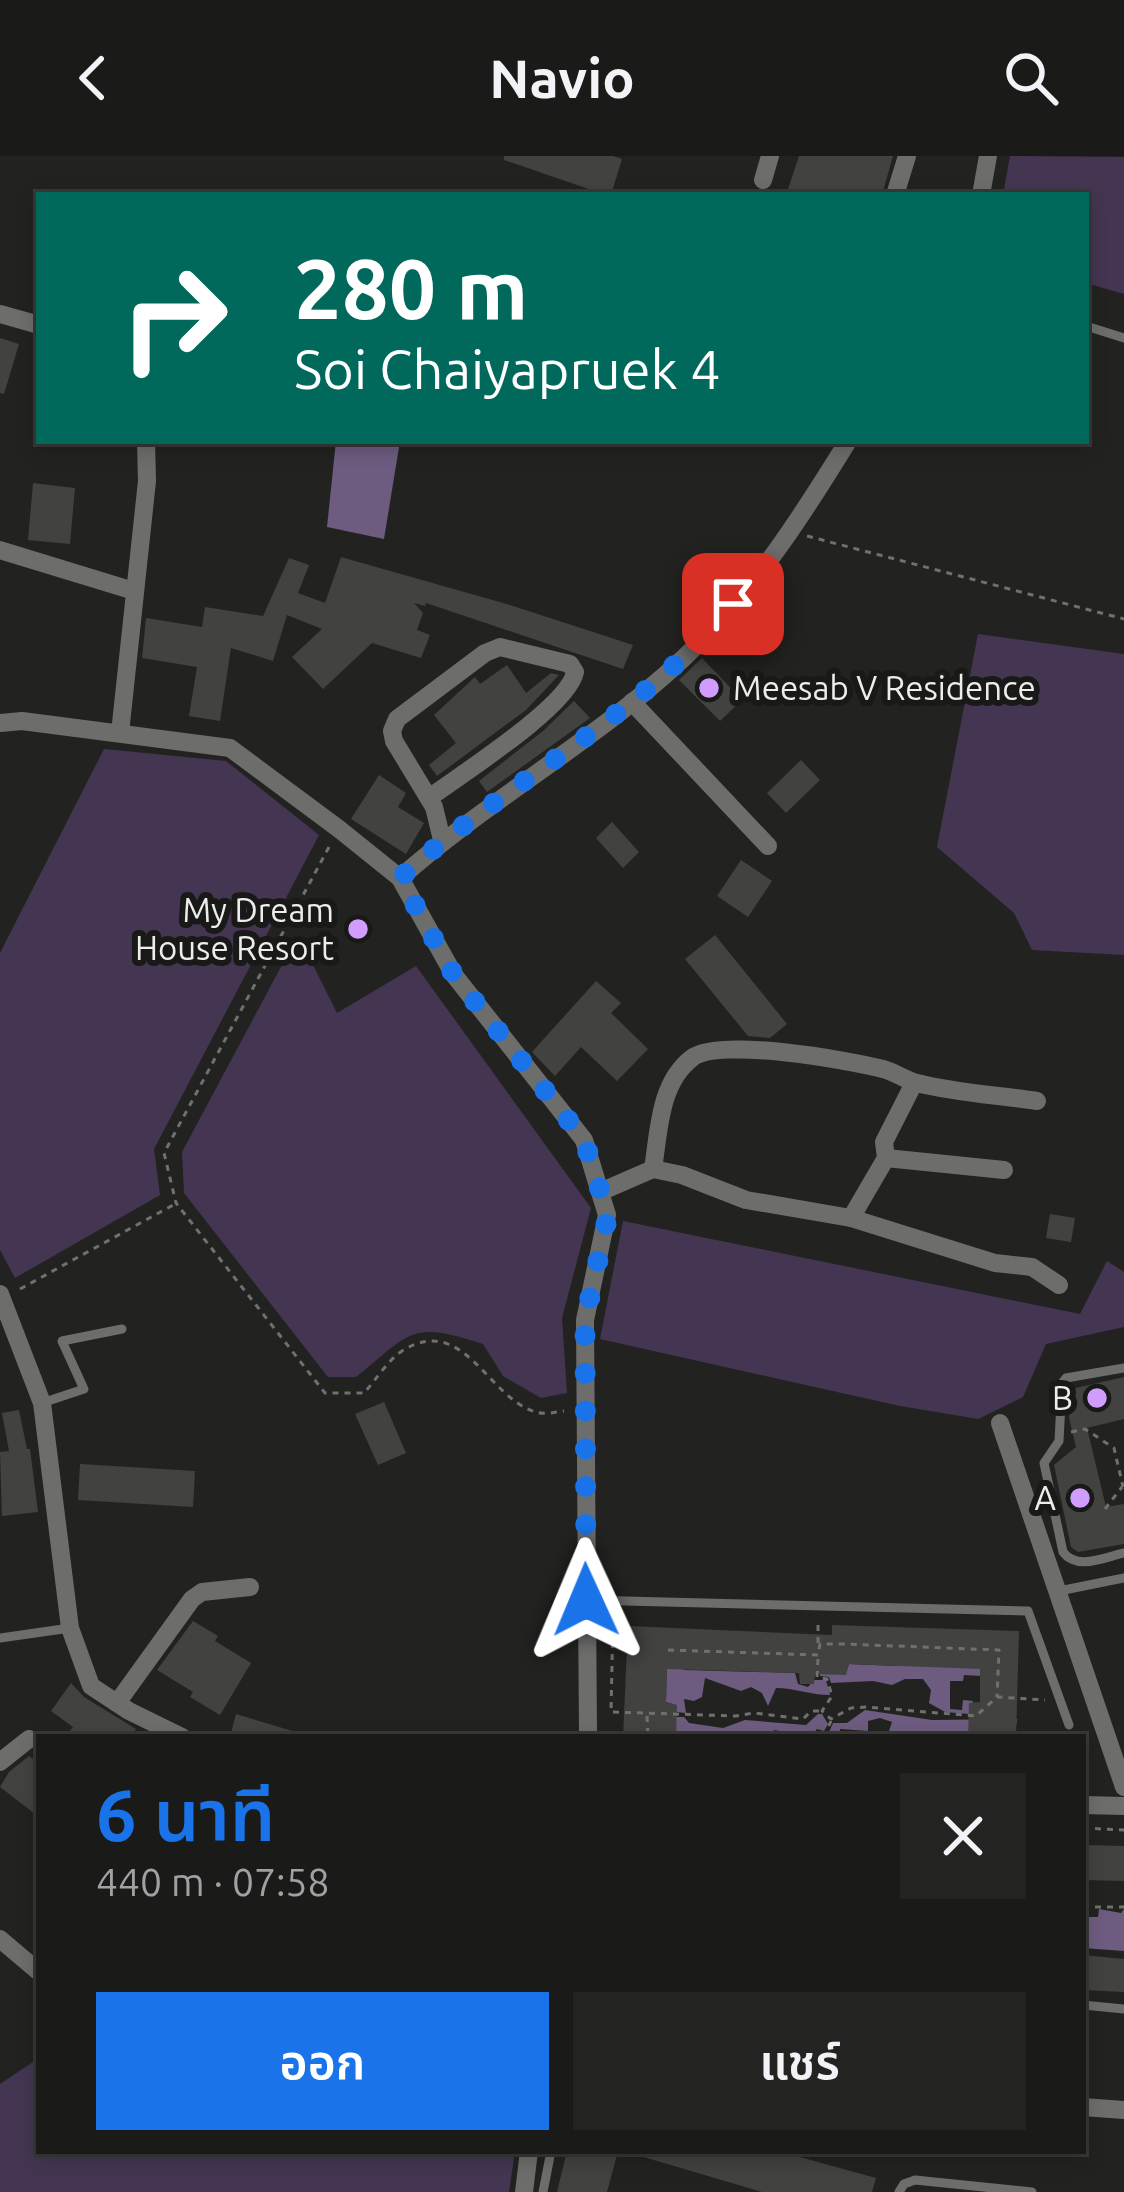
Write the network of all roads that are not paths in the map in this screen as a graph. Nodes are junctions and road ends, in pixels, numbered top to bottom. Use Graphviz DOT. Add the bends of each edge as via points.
graph roads {
  1 [pos="770,156"];
  2 [pos="907,156"];
  3 [pos="988,156"];
  4 [pos="763,180"];
  5 [pos="896,192"];
  6 [pos="982,192"];
  7 [pos="0,314"];
  8 [pos="36,324"];
  9 [pos="1089,327"];
  10 [pos="1124,338"];
  11 [pos="146,444"];
  12 [pos="846,444"];
  13 [pos="0,550"];
  14 [pos="134,591"];
  15 [pos="632,702"];
  16 [pos="0,723"];
  17 [pos="120,733"];
  18 [pos="429,798"];
  19 [pos="442,840"];
  20 [pos="768,846"];
  21 [pos="400,878"];
  22 [pos="914,1083"];
  23 [pos="1037,1101"];
  24 [pos="886,1158"];
  25 [pos="653,1169"];
  26 [pos="1004,1170"];
  27 [pos="600,1192"];
  28 [pos="850,1218"];
  29 [pos="1059,1285"];
  30 [pos="1,1297"];
  31 [pos="122,1329"];
  32 [pos="1124,1368"];
  33 [pos="42,1403"];
  34 [pos="1000,1423"];
  35 [pos="1057,1521"];
  36 [pos="1034,1526"];
  37 [pos="1124,1552"];
  38 [pos="1124,1578"];
  39 [pos="250,1587"];
  40 [pos="1056,1592"];
  41 [pos="586,1600"];
  42 [pos="70,1628"];
  43 [pos="0,1638"];
  44 [pos="117,1703"];
  45 [pos="1069,1725"];
  46 [pos="176,1734"];
  47 [pos="588,1734"];
  48 [pos="28,1739"];
  49 [pos="0,1762"];
  50 [pos="1124,1786"];
  51 [pos="1086,1805"];
  52 [pos="1124,1806"];
  53 [pos="0,1939"];
  54 [pos="36,1969"];
  55 [pos="1086,2005"];
  56 [pos="1124,2008"];
  57 [pos="1086,2107"];
  58 [pos="1124,2110"];
  59 [pos="529,2154"];
  60 [pos="550,2154"];
  61 [pos="524,2192"];
  62 [pos="543,2192"];
  63 [pos="899,2192"];
  64 [pos="1032,2192"];
  1 -- 4 [label="street"];
  2 -- 5 [label="street"];
  3 -- 6 [label="street"];
  7 -- 8 [label="street"];
  9 -- 10 [label="lane"];
  11 -- 14 [label="street"];
  12 -- 15 [label="street" via="792,532 703,640"];
  13 -- 14 [label="street"];
  14 -- 17 [label="street"];
  15 -- 19 [label="street"];
  15 -- 20 [label="street"];
  16 -- 17 [label="street"];
  17 -- 21 [label="street" via="230,748"];
  18 -- 18 [label="street" via="394,741 397,719 500,647 570,664 573,682 547,710"];
  18 -- 19 [label="street"];
  19 -- 21 [label="street"];
  21 -- 27 [label="street" via="454,975 584,1140"];
  22 -- 23 [label="street"];
  22 -- 24 [label="street" via="884,1142"];
  22 -- 25 [label="street" via="889,1070 790,1055 720,1047 697,1053 663,1104"];
  24 -- 26 [label="street"];
  24 -- 28 [label="street"];
  25 -- 27 [label="street"];
  25 -- 28 [label="street" via="746,1200"];
  27 -- 41 [label="street" via="608,1215 585,1320"];
  28 -- 29 [label="street" via="1033,1267"];
  30 -- 33 [label="street"];
  31 -- 33 [label="lane" via="62,1341 84,1389"];
  32 -- 35 [label="lane" via="1062,1383 1059,1438 1044,1463"];
  33 -- 42 [label="street"];
  34 -- 36 [label="street"];
  35 -- 36 [label="lane"];
  35 -- 37 [label="lane" via="1069,1560"];
  36 -- 40 [label="street"];
  38 -- 40 [label="lane"];
  39 -- 44 [label="street" via="192,1599"];
  40 -- 50 [label="street"];
  41 -- 45 [label="lane" via="1028,1611"];
  41 -- 47 [label="street"];
  42 -- 43 [label="lane"];
  42 -- 44 [label="street" via="91,1686"];
  44 -- 46 [label="street"];
  48 -- 49 [label="street"];
  51 -- 52 [label="street"];
  53 -- 54 [label="street"];
  55 -- 56 [label="lane"];
  57 -- 58 [label="street"];
  59 -- 61 [label="street"];
  60 -- 62 [label="lane"];
  63 -- 64 [label="lane" via="915,2180"];
}
